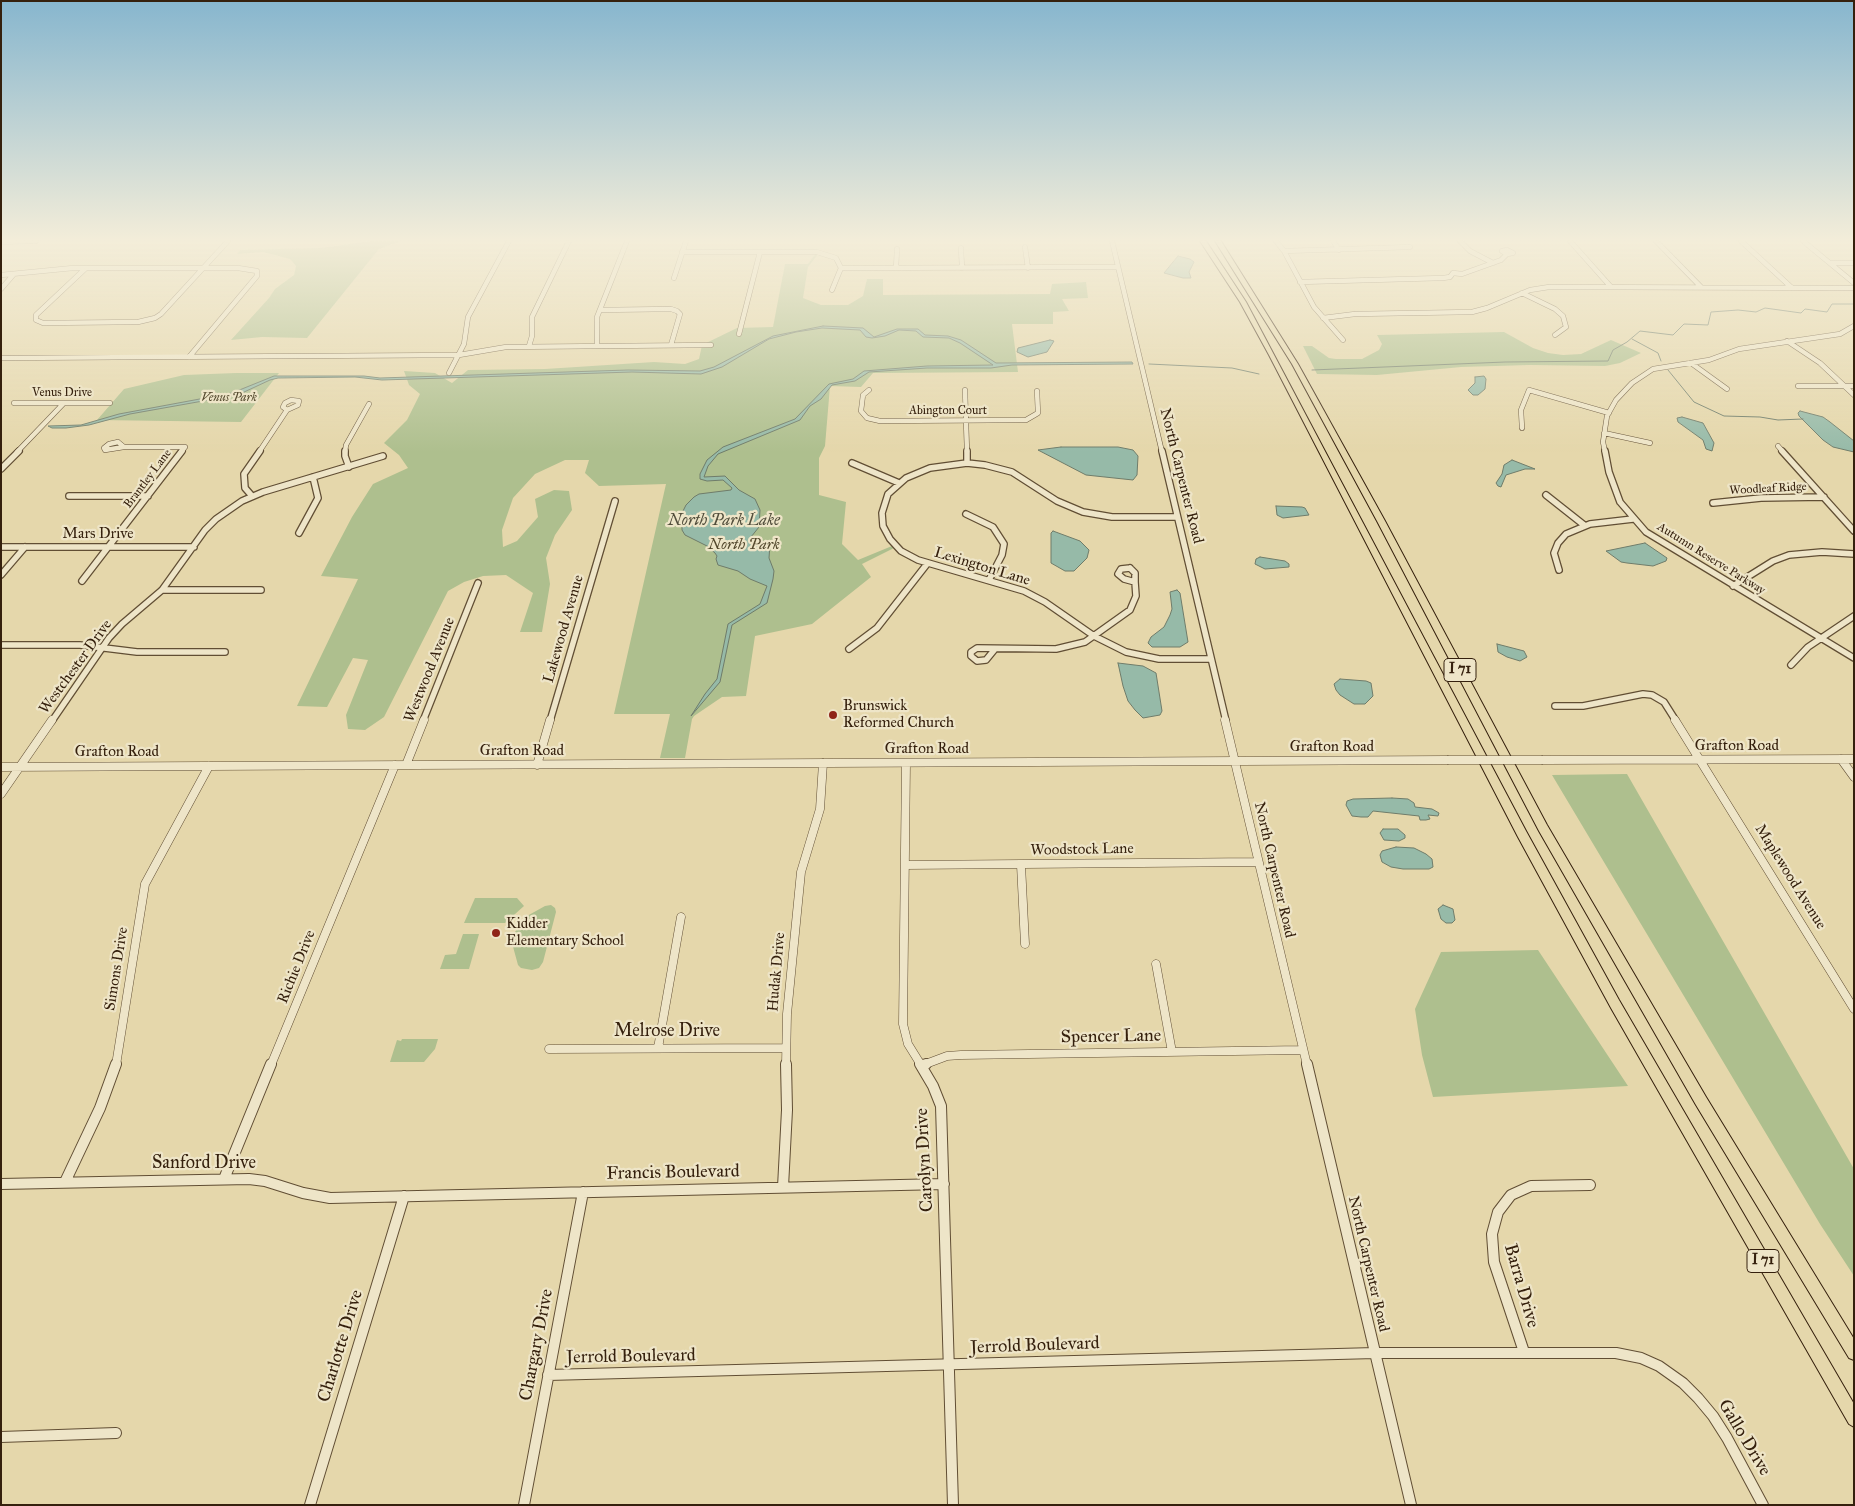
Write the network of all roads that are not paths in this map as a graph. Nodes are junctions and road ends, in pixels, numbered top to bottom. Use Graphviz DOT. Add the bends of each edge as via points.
graph roads {
  1 [pos="40,311"];
  2 [pos="163,311"];
  3 [pos="228,311"];
  4 [pos="472,311"];
  5 [pos="535,311"];
  6 [pos="600,311"];
  7 [pos="677,311"];
  8 [pos="744,311"];
  9 [pos="1128,311"];
  10 [pos="1248,311"];
  11 [pos="1262,311"];
  12 [pos="1318,311"];
  13 [pos="1475,311"];
  14 [pos="1558,311"];
  15 [pos="1324,318"];
  16 [pos="1854,326"];
  17 [pos="738,334"];
  18 [pos="1555,335"];
  19 [pos="1343,340"];
  20 [pos="1787,341"];
  21 [pos="671,345"];
  22 [pos="711,345"];
  23 [pos="529,346"];
  24 [pos="597,346"];
  25 [pos="458,355"];
  26 [pos="190,357"];
  27 [pos="1,358"];
  28 [pos="1691,363"];
  29 [pos="449,373"];
  30 [pos="1798,386"];
  31 [pos="1845,386"];
  32 [pos="1854,386"];
  33 [pos="1727,389"];
  34 [pos="869,390"];
  35 [pos="965,390"];
  36 [pos="1037,391"];
  37 [pos="1854,395"];
  38 [pos="14,403"];
  39 [pos="64,403"];
  40 [pos="110,403"];
  41 [pos="368,404"];
  42 [pos="287,410"];
  43 [pos="1609,413"];
  44 [pos="966,421"];
  45 [pos="1522,428"];
  46 [pos="1604,433"];
  47 [pos="1650,443"];
  48 [pos="1778,446"];
  49 [pos="124,447"];
  50 [pos="383,456"];
  51 [pos="852,463"];
  52 [pos="967,463"];
  53 [pos="349,467"];
  54 [pos="1,470"];
  55 [pos="313,477"];
  56 [pos="898,483"];
  57 [pos="1546,495"];
  58 [pos="69,496"];
  59 [pos="148,496"];
  60 [pos="252,496"];
  61 [pos="1824,497"];
  62 [pos="615,501"];
  63 [pos="1713,503"];
  64 [pos="966,514"];
  65 [pos="1177,517"];
  66 [pos="1633,519"];
  67 [pos="1584,525"];
  68 [pos="1854,531"];
  69 [pos="299,533"];
  70 [pos="1,547"];
  71 [pos="25,547"];
  72 [pos="109,547"];
  73 [pos="194,547"];
  74 [pos="1854,554"];
  75 [pos="927,564"];
  76 [pos="1559,570"];
  77 [pos="1,575"];
  78 [pos="989,580"];
  79 [pos="82,581"];
  80 [pos="1135,582"];
  81 [pos="478,583"];
  82 [pos="1733,586"];
  83 [pos="162,590"];
  84 [pos="261,590"];
  85 [pos="1854,616"];
  86 [pos="1094,636"];
  87 [pos="1821,638"];
  88 [pos="1,645"];
  89 [pos="103,648"];
  90 [pos="848,649"];
  91 [pos="995,649"];
  92 [pos="225,652"];
  93 [pos="1854,658"];
  94 [pos="1210,659"];
  95 [pos="1791,665"];
  96 [pos="1555,706"];
  97 [pos="1841,759"];
  98 [pos="1854,759"];
  99 [pos="1701,760"];
  100 [pos="1234,761"];
  101 [pos="823,763"];
  102 [pos="906,763"];
  103 [pos="537,764"];
  104 [pos="395,765"];
  105 [pos="406,765"];
  106 [pos="209,766"];
  107 [pos="1,767"];
  108 [pos="20,767"];
  109 [pos="1854,777"];
  110 [pos="1,794"];
  111 [pos="1258,862"];
  112 [pos="1021,865"];
  113 [pos="905,866"];
  114 [pos="681,917"];
  115 [pos="1026,944"];
  116 [pos="1156,964"];
  117 [pos="1854,1009"];
  118 [pos="658,1048"];
  119 [pos="785,1048"];
  120 [pos="549,1049"];
  121 [pos="1302,1050"];
  122 [pos="1172,1052"];
  123 [pos="922,1066"];
  124 [pos="224,1179"];
  125 [pos="64,1182"];
  126 [pos="1,1184"];
  127 [pos="944,1184"];
  128 [pos="1590,1184"];
  129 [pos="783,1187"];
  130 [pos="583,1192"];
  131 [pos="404,1196"];
  132 [pos="1524,1352"];
  133 [pos="1375,1353"];
  134 [pos="1854,1353"];
  135 [pos="949,1365"];
  136 [pos="548,1375"];
  137 [pos="1854,1419"];
  138 [pos="116,1434"];
  139 [pos="1,1437"];
  140 [pos="310,1505"];
  141 [pos="524,1505"];
  142 [pos="953,1505"];
  143 [pos="1411,1505"];
  144 [pos="1763,1505"];
  1 -- 2 [label="street" via="36,320 43,322 138,322 150,320"];
  3 -- 26 [label="street"];
  4 -- 25 [label="street"];
  5 -- 23 [label="street"];
  6 -- 24 [label="street" via="596,321"];
  7 -- 21 [label="street" via="680,314"];
  8 -- 17 [label="street"];
  9 -- 65 [label="street, North Carpenter Road"];
  10 -- 137 [label="highway, I 71" via="1615,1004"];
  11 -- 134 [label="highway, I 71" via="1300,373 1381,521 1543,828 1701,1100"];
  12 -- 15 [label="street"];
  13 -- 15 [label="street" via="1355,314"];
  14 -- 18 [label="street" via="1563,316 1566,327"];
  15 -- 19 [label="street"];
  16 -- 20 [label="street, Autumn Reserve Parkway" via="1840,334"];
  20 -- 28 [label="street, Autumn Reserve Parkway" via="1739,349"];
  20 -- 31 [label="street" via="1820,363"];
  21 -- 22 [label="street"];
  21 -- 24 [label="street"];
  23 -- 24 [label="street"];
  23 -- 25 [label="street" via="500,347"];
  25 -- 26 [label="street"];
  25 -- 29 [label="street"];
  26 -- 27 [label="street"];
  28 -- 33 [label="street"];
  28 -- 43 [label="street, Autumn Reserve Parkway" via="1665,366 1644,374 1619,395"];
  30 -- 31 [label="street"];
  31 -- 32 [label="street"];
  31 -- 37 [label="street"];
  34 -- 44 [label="street, Abington Court" via="863,395 861,411 871,420"];
  35 -- 44 [label="street"];
  36 -- 44 [label="street, Abington Court" via="1039,410 1037,416 1030,419"];
  38 -- 39 [label="street, Venus Drive"];
  39 -- 40 [label="street, Venus Drive"];
  39 -- 54 [label="street"];
  41 -- 53 [label="street" via="346,445"];
  42 -- 60 [label="street" via="244,474 245,488"];
  43 -- 45 [label="street" via="1529,390 1521,410"];
  43 -- 46 [label="street, Autumn Reserve Parkway"];
  44 -- 52 [label="street"];
  46 -- 47 [label="street"];
  46 -- 66 [label="street, Autumn Reserve Parkway" via="1609,472 1620,502"];
  48 -- 61 [label="street"];
  49 -- 59 [label="street, Brantley Lane" via="185,447"];
  50 -- 53 [label="street, Westchester Drive"];
  51 -- 56 [label="street"];
  52 -- 56 [label="street" via="930,468"];
  52 -- 65 [label="street" via="1012,472 1057,501 1083,512 1112,517"];
  53 -- 55 [label="street, Westchester Drive"];
  55 -- 60 [label="street, Westchester Drive"];
  55 -- 69 [label="street" via="318,498"];
  56 -- 75 [label="street, Lexington Lane" via="882,507 884,526 901,551"];
  57 -- 67 [label="street"];
  58 -- 59 [label="street"];
  59 -- 72 [label="street, Brantley Lane"];
  60 -- 73 [label="street, Westchester Drive" via="216,519"];
  61 -- 63 [label="street, Woodleaf Ridge"];
  61 -- 68 [label="street"];
  62 -- 103 [label="street, Lakewood Avenue"];
  64 -- 78 [label="street" via="993,528 1004,544"];
  65 -- 94 [label="street, North Carpenter Road"];
  66 -- 67 [label="street"];
  66 -- 82 [label="street, Autumn Reserve Parkway" via="1660,542"];
  67 -- 76 [label="street" via="1566,534 1558,543 1554,558"];
  70 -- 71 [label="street, Mars Drive"];
  71 -- 72 [label="street, Mars Drive"];
  71 -- 77 [label="street"];
  72 -- 73 [label="street, Mars Drive"];
  72 -- 79 [label="street, Brantley Lane"];
  73 -- 83 [label="street, Westchester Drive"];
  74 -- 82 [label="street" via="1818,552 1789,555"];
  75 -- 78 [label="street, Lexington Lane"];
  75 -- 90 [label="street" via="877,628"];
  78 -- 86 [label="street, Lexington Lane" via="1034,596"];
  80 -- 86 [label="street" via="1136,596 1130,610"];
  81 -- 105 [label="street, Westwood Avenue"];
  82 -- 87 [label="street, Autumn Reserve Parkway"];
  83 -- 84 [label="street"];
  83 -- 89 [label="street, Westchester Drive" via="122,624"];
  85 -- 87 [label="street"];
  86 -- 91 [label="street" via="1065,648"];
  86 -- 94 [label="street, Lexington Lane" via="1139,655"];
  87 -- 93 [label="street, Autumn Reserve Parkway"];
  87 -- 95 [label="street"];
  88 -- 89 [label="street"];
  89 -- 92 [label="street" via="137,652"];
  89 -- 108 [label="street, Westchester Drive"];
  94 -- 100 [label="street, North Carpenter Road"];
  96 -- 99 [label="street, Maplewood Avenue" via="1580,706 1640,694 1652,695 1666,704"];
  97 -- 98 [label="street, Grafton Road"];
  97 -- 99 [label="street, Grafton Road"];
  97 -- 109 [label="street"];
  99 -- 100 [label="street, Grafton Road, bridge"];
  99 -- 117 [label="street, Maplewood Avenue"];
  100 -- 102 [label="street, Grafton Road"];
  100 -- 111 [label="street, North Carpenter Road"];
  101 -- 102 [label="street, Grafton Road"];
  101 -- 103 [label="street, Grafton Road"];
  101 -- 119 [label="street, Hudak Drive" via="820,810 801,872"];
  102 -- 113 [label="street, Carolyn Drive"];
  103 -- 105 [label="street, Grafton Road"];
  104 -- 105 [label="street, Grafton Road"];
  104 -- 106 [label="street, Grafton Road"];
  104 -- 124 [label="street, Richie Drive"];
  106 -- 108 [label="street, Grafton Road"];
  106 -- 125 [label="street, Simons Drive" via="145,884 115,1069"];
  107 -- 108 [label="street, Grafton Road"];
  108 -- 110 [label="street, Westchester Drive"];
  111 -- 112 [label="street, Woodstock Lane"];
  111 -- 121 [label="street, North Carpenter Road"];
  112 -- 113 [label="street, Woodstock Lane"];
  112 -- 115 [label="street"];
  113 -- 123 [label="street, Carolyn Drive" via="903,1024 908,1044"];
  114 -- 118 [label="street"];
  116 -- 122 [label="street"];
  118 -- 119 [label="street, Melrose Drive"];
  118 -- 120 [label="street, Melrose Drive"];
  119 -- 129 [label="street, Hudak Drive" via="787,1110"];
  121 -- 122 [label="street, Spencer Lane"];
  121 -- 133 [label="street, North Carpenter Road"];
  122 -- 123 [label="street, Spencer Lane" via="961,1055 947,1056"];
  123 -- 127 [label="street, Carolyn Drive" via="941,1106"];
  124 -- 125 [label="street, Sanford Drive"];
  124 -- 131 [label="street, Sanford Drive" via="265,1181 330,1198"];
  125 -- 126 [label="street, Sanford Drive"];
  127 -- 129 [label="street, Francis Boulevard"];
  127 -- 135 [label="street, Carolyn Drive"];
  128 -- 132 [label="street, Barra Drive" via="1531,1186 1511,1195 1496,1217 1492,1234 1494,1262"];
  129 -- 130 [label="street, Francis Boulevard"];
  130 -- 131 [label="street, Francis Boulevard"];
  130 -- 136 [label="street, Chargary Drive"];
  131 -- 140 [label="street, Charlotte Drive"];
  132 -- 133 [label="street, Jerrold Boulevard"];
  132 -- 144 [label="street, Gallo Drive" via="1616,1353 1641,1358 1667,1372 1691,1390 1713,1416"];
  133 -- 135 [label="street, Jerrold Boulevard"];
  133 -- 143 [label="street, North Carpenter Road"];
  135 -- 136 [label="street, Jerrold Boulevard"];
  135 -- 142 [label="street, Carolyn Drive"];
  136 -- 141 [label="street, Chargary Drive"];
  138 -- 139 [label="street"];
}
